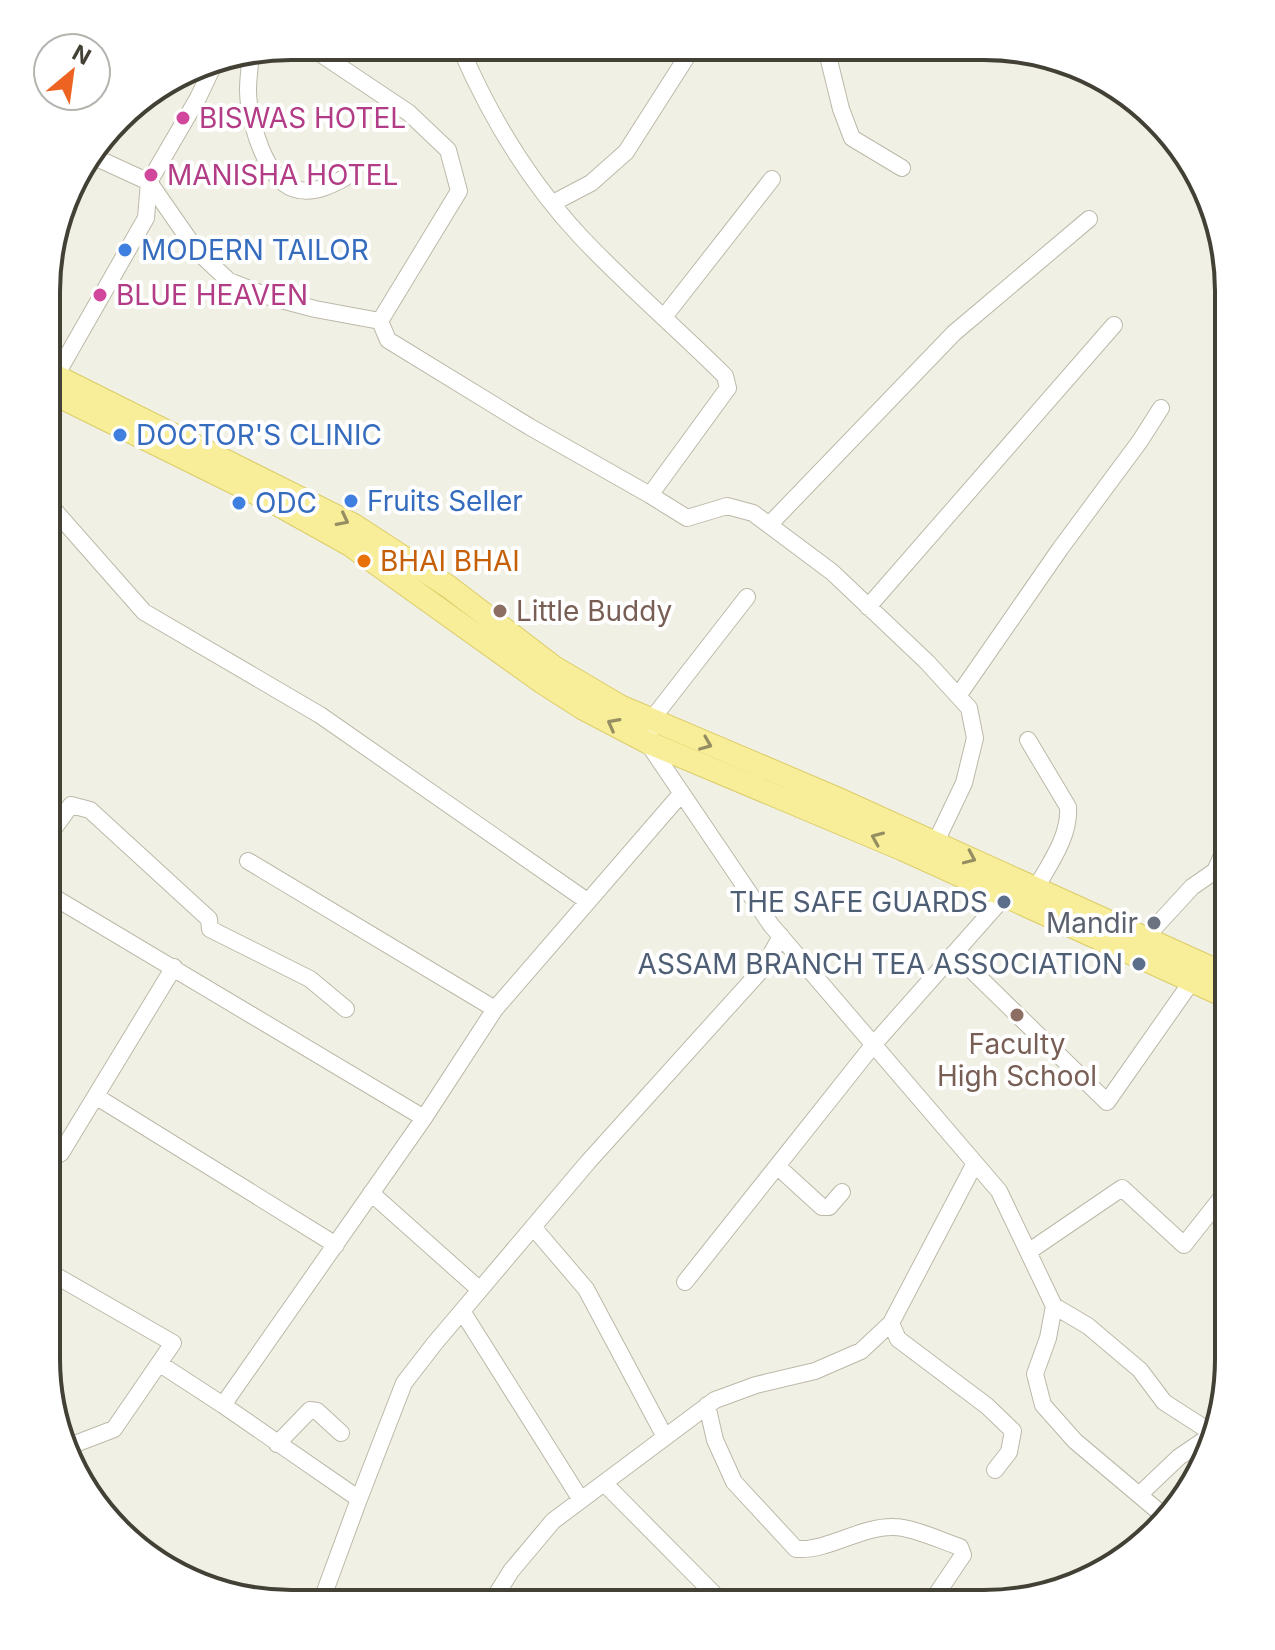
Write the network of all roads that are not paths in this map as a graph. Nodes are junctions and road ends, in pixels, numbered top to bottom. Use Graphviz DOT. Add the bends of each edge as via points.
graph roads {
  1 [pos="330,60"];
  2 [pos="466,60"];
  3 [pos="685,60"];
  4 [pos="829,60"];
  5 [pos="250,64"];
  6 [pos="209,76"];
  7 [pos="101,160"];
  8 [pos="902,168"];
  9 [pos="346,177"];
  10 [pos="772,179"];
  11 [pos="149,182"];
  12 [pos="553,203"];
  13 [pos="1089,219"];
  14 [pos="664,317"];
  15 [pos="380,321"];
  16 [pos="1114,325"];
  17 [pos="60,366"];
  18 [pos="60,387"];
  19 [pos="60,387"];
  20 [pos="1161,408"];
  21 [pos="650,495"];
  22 [pos="60,517"];
  23 [pos="769,525"];
  24 [pos="747,597"];
  25 [pos="868,607"];
  26 [pos="958,696"];
  27 [pos="652,719"];
  28 [pos="1028,740"];
  29 [pos="647,742"];
  30 [pos="681,794"];
  31 [pos="60,820"];
  32 [pos="932,852"];
  33 [pos="248,861"];
  34 [pos="1215,871"];
  35 [pos="1036,888"];
  36 [pos="1005,896"];
  37 [pos="60,901"];
  38 [pos="587,901"];
  39 [pos="781,936"];
  40 [pos="1146,937"];
  41 [pos="954,953"];
  42 [pos="174,967"];
  43 [pos="1215,969"];
  44 [pos="1192,981"];
  45 [pos="1215,992"];
  46 [pos="346,1009"];
  47 [pos="495,1009"];
  48 [pos="874,1044"];
  49 [pos="97,1097"];
  50 [pos="424,1118"];
  51 [pos="60,1154"];
  52 [pos="975,1163"];
  53 [pos="777,1166"];
  54 [pos="842,1192"];
  55 [pos="371,1193"];
  56 [pos="1215,1210"];
  57 [pos="533,1227"];
  58 [pos="336,1245"];
  59 [pos="1028,1252"];
  60 [pos="60,1278"];
  61 [pos="685,1282"];
  62 [pos="480,1290"];
  63 [pos="1054,1306"];
  64 [pos="462,1311"];
  65 [pos="891,1323"];
  66 [pos="160,1364"];
  67 [pos="223,1405"];
  68 [pos="707,1405"];
  69 [pos="1204,1428"];
  70 [pos="341,1433"];
  71 [pos="665,1437"];
  72 [pos="76,1443"];
  73 [pos="277,1444"];
  74 [pos="1198,1444"];
  75 [pos="995,1470"];
  76 [pos="604,1483"];
  77 [pos="1139,1495"];
  78 [pos="359,1499"];
  79 [pos="581,1500"];
  80 [pos="1158,1511"];
  81 [pos="325,1590"];
  82 [pos="499,1590"];
  83 [pos="710,1590"];
  84 [pos="939,1590"];
  1 -- 15 [label="street" via="409,113 448,150 459,191"];
  2 -- 12 [label="street" via="521,162"];
  3 -- 12 [label="street" via="626,152 591,183"];
  4 -- 8 [label="street" via="852,138"];
  5 -- 9 [label="street" via="247,92 260,151 276,176 297,190 325,188"];
  6 -- 11 [label="street"];
  7 -- 11 [label="street"];
  10 -- 14 [label="street"];
  11 -- 15 [label="street" via="197,251 229,281 315,309"];
  11 -- 17 [label="street" via="146,218"];
  12 -- 14 [label="street"];
  13 -- 23 [label="street" via="954,333"];
  14 -- 21 [label="street" via="725,376 728,388"];
  15 -- 21 [label="street" via="388,340"];
  16 -- 25 [label="street"];
  18 -- 27 [label="main road, one-way" via="354,525 449,587 565,674"];
  29 -- 19 [label="main road, one-way" via="543,683 350,545"];
  20 -- 26 [label="street"];
  21 -- 23 [label="street" via="687,518 727,506 753,513"];
  22 -- 38 [label="street" via="144,612 320,715"];
  23 -- 25 [label="street"];
  24 -- 27 [label="street"];
  25 -- 26 [label="street"];
  26 -- 32 [label="street" via="969,708 975,738 964,783"];
  27 -- 29 [label="street"];
  27 -- 32 [label="main road, one-way" via="834,797"];
  28 -- 35 [label="street" via="1068,807 1069,818"];
  29 -- 30 [label="street"];
  32 -- 29 [label="main road, one-way"];
  30 -- 38 [label="street"];
  30 -- 39 [label="street"];
  31 -- 46 [label="street" via="71,805 90,810 209,919 210,929 310,979"];
  32 -- 35 [label="main road, one-way"];
  32 -- 36 [label="main road"];
  33 -- 47 [label="street"];
  34 -- 40 [label="street" via="1192,887"];
  35 -- 40 [label="main road"];
  36 -- 41 [label="street"];
  36 -- 44 [label="main road"];
  37 -- 42 [label="street"];
  38 -- 47 [label="street"];
  39 -- 48 [label="street"];
  39 -- 57 [label="street" via="764,967"];
  40 -- 43 [label="main road"];
  41 -- 44 [label="street" via="1107,1102"];
  41 -- 48 [label="street"];
  42 -- 49 [label="street"];
  42 -- 50 [label="street"];
  44 -- 45 [label="main road"];
  47 -- 50 [label="street"];
  48 -- 52 [label="street"];
  48 -- 53 [label="street"];
  49 -- 51 [label="street"];
  49 -- 58 [label="street"];
  50 -- 55 [label="street"];
  52 -- 59 [label="street" via="999,1191"];
  52 -- 65 [label="street"];
  53 -- 54 [label="street" via="822,1207 829,1207"];
  53 -- 61 [label="street"];
  55 -- 58 [label="street"];
  55 -- 62 [label="street"];
  56 -- 59 [label="street" via="1184,1245 1122,1188"];
  57 -- 62 [label="street"];
  57 -- 71 [label="street" via="586,1289"];
  58 -- 67 [label="street"];
  59 -- 63 [label="street"];
  60 -- 66 [label="street" via="173,1343"];
  62 -- 64 [label="street"];
  63 -- 69 [label="street" via="1088,1326 1140,1370 1164,1402"];
  63 -- 77 [label="street" via="1035,1374 1043,1405 1075,1441"];
  64 -- 78 [label="street" via="404,1383"];
  64 -- 79 [label="street"];
  65 -- 68 [label="street" via="861,1351"];
  65 -- 75 [label="street" via="898,1339 1013,1431 1009,1452"];
  66 -- 67 [label="street"];
  66 -- 72 [label="street" via="114,1429"];
  67 -- 73 [label="street"];
  68 -- 71 [label="street"];
  68 -- 84 [label="street" via="715,1440 734,1482 796,1549 895,1527 960,1547 963,1555"];
  70 -- 73 [label="street" via="310,1410"];
  71 -- 76 [label="street"];
  73 -- 78 [label="street"];
  74 -- 77 [label="street"];
  76 -- 79 [label="street"];
  76 -- 83 [label="street"];
  77 -- 80 [label="street"];
  78 -- 81 [label="street"];
  79 -- 82 [label="street" via="553,1521"];
}
